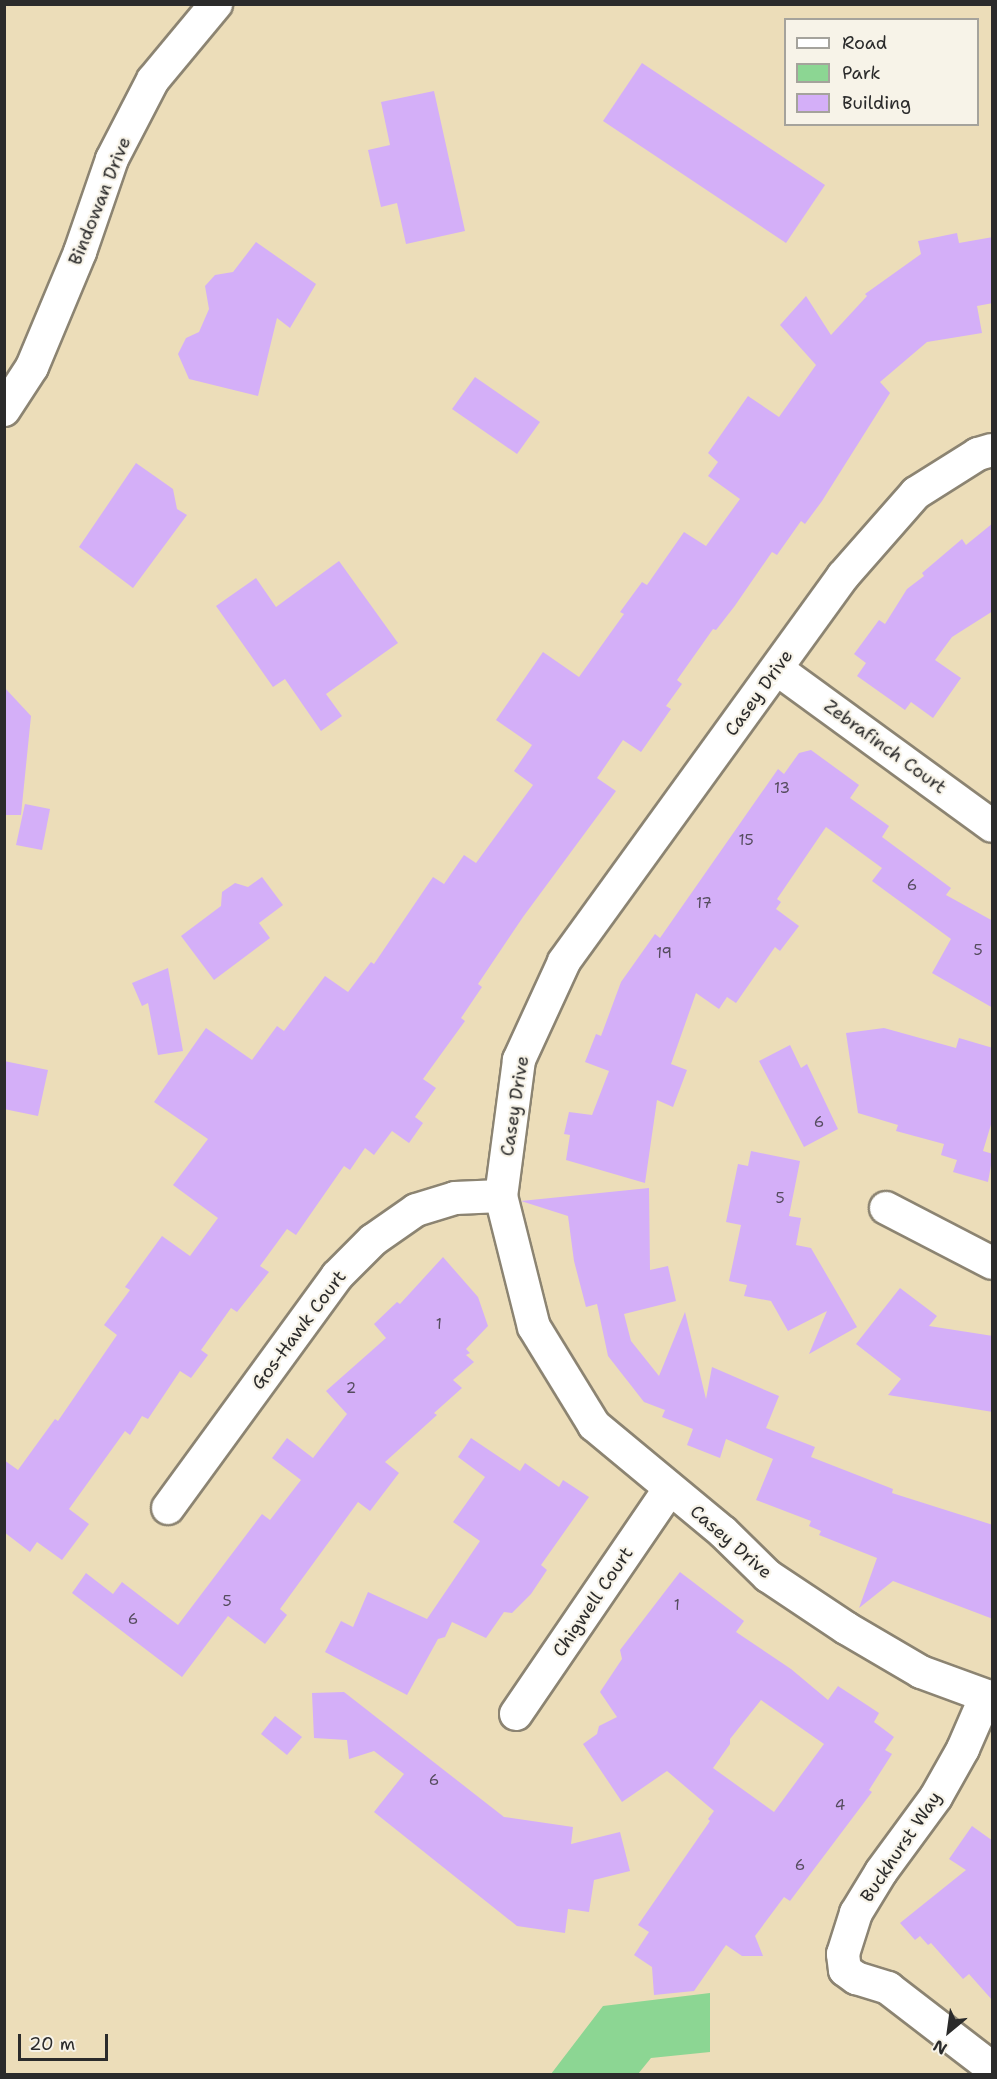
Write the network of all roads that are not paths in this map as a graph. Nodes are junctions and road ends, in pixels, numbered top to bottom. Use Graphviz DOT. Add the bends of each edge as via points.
graph roads {
  1 [pos="216,4"];
  2 [pos="4,410"];
  3 [pos="993,450"];
  4 [pos="777,669"];
  5 [pos="993,826"];
  6 [pos="501,1196"];
  7 [pos="886,1208"];
  8 [pos="993,1263"];
  9 [pos="669,1490"];
  10 [pos="168,1508"];
  11 [pos="989,1697"];
  12 [pos="516,1714"];
  13 [pos="993,2068"];
  1 -- 2 [label="street, Bindowan Drive" via="153,80 112,159 80,252 32,368"];
  3 -- 4 [label="street, Casey Drive" via="978,454 916,493 843,576"];
  4 -- 5 [label="street, Zebrafinch Court"];
  4 -- 6 [label="street, Casey Drive" via="564,962 519,1060"];
  6 -- 9 [label="street, Casey Drive" via="534,1327 594,1425"];
  6 -- 10 [label="street, Gos-Hawk Court" via="455,1198 416,1210 373,1240 337,1276"];
  7 -- 8 [label="street"];
  9 -- 11 [label="street, Casey Drive" via="723,1532 768,1576 846,1628 921,1672"];
  9 -- 12 [label="street, Chigwell Court"];
  11 -- 13 [label="street, Buckhurst Way" via="936,1797 856,1913 843,1954 845,1970 856,1978 888,1988"];
}
